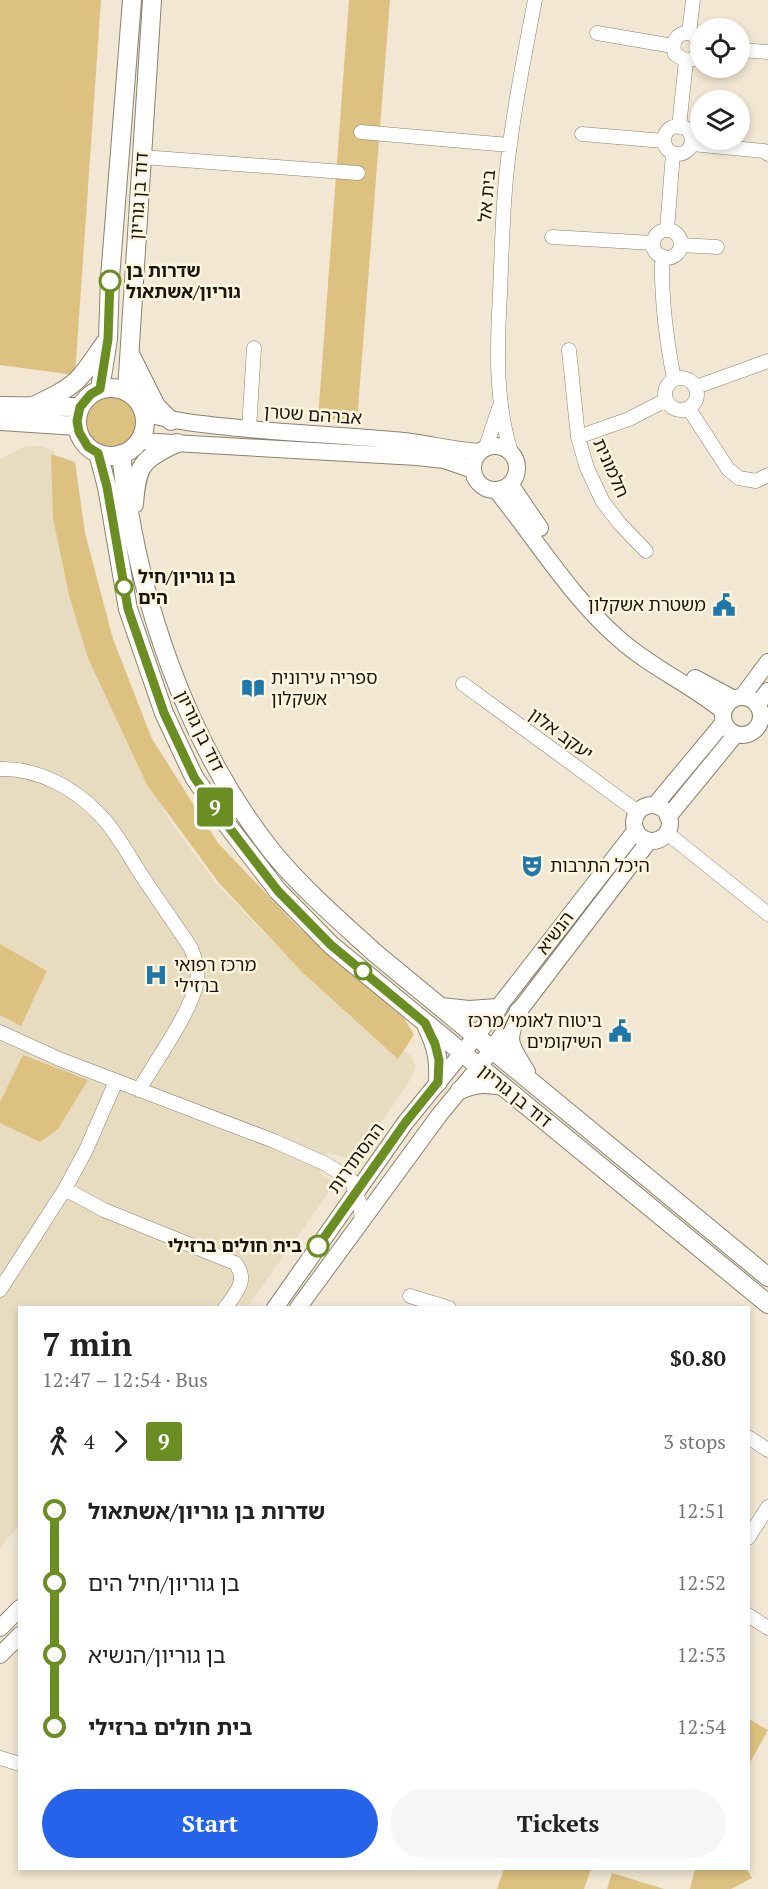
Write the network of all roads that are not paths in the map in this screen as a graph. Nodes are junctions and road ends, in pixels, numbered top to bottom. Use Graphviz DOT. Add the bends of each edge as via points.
graph roads {
  1 [pos="132,0"];
  2 [pos="152,0"];
  3 [pos="535,0"];
  4 [pos="693,0"];
  5 [pos="597,33"];
  6 [pos="689,33"];
  7 [pos="673,46"];
  8 [pos="750,51"];
  9 [pos="768,52"];
  10 [pos="690,60"];
  11 [pos="686,61"];
  12 [pos="679,127"];
  13 [pos="361,132"];
  14 [pos="582,134"];
  15 [pos="690,136"];
  16 [pos="664,141"];
  17 [pos="509,145"];
  18 [pos="690,147"];
  19 [pos="750,150"];
  20 [pos="673,153"];
  21 [pos="768,154"];
  22 [pos="142,157"];
  23 [pos="358,173"];
  24 [pos="667,230"];
  25 [pos="552,237"];
  26 [pos="653,243"];
  27 [pos="681,245"];
  28 [pos="717,247"];
  29 [pos="662,256"];
  30 [pos="108,339"];
  31 [pos="254,348"];
  32 [pos="568,350"];
  33 [pos="129,352"];
  34 [pos="768,361"];
  35 [pos="674,379"];
  36 [pos="696,387"];
  37 [pos="100,389"];
  38 [pos="127,392"];
  39 [pos="500,397"];
  40 [pos="666,400"];
  41 [pos="0,406"];
  42 [pos="31,407"];
  43 [pos="80,407"];
  44 [pos="689,408"];
  45 [pos="144,413"];
  46 [pos="171,421"];
  47 [pos="0,422"];
  48 [pos="77,426"];
  49 [pos="249,429"];
  50 [pos="578,437"];
  51 [pos="138,441"];
  52 [pos="177,443"];
  53 [pos="483,450"];
  54 [pos="511,452"];
  55 [pos="98,453"];
  56 [pos="121,454"];
  57 [pos="473,470"];
  58 [pos="762,478"];
  59 [pos="503,487"];
  60 [pos="133,526"];
  61 [pos="646,551"];
  62 [pos="768,662"];
  63 [pos="463,684"];
  64 [pos="768,691"];
  65 [pos="732,712"];
  66 [pos="762,713"];
  67 [pos="761,734"];
  68 [pos="0,769"];
  69 [pos="655,806"];
  70 [pos="638,812"];
  71 [pos="668,825"];
  72 [pos="636,830"];
  73 [pos="649,841"];
  74 [pos="768,914"];
  75 [pos="441,1007"];
  76 [pos="498,1008"];
  77 [pos="519,1011"];
  78 [pos="425,1023"];
  79 [pos="0,1032"];
  80 [pos="476,1036"];
  81 [pos="492,1049"];
  82 [pos="462,1053"];
  83 [pos="479,1067"];
  84 [pos="116,1081"];
  85 [pos="438,1082"];
  86 [pos="533,1084"];
  87 [pos="502,1086"];
  88 [pos="139,1090"];
  89 [pos="460,1090"];
  90 [pos="65,1189"];
  91 [pos="356,1191"];
  92 [pos="362,1219"];
  93 [pos="768,1277"];
  94 [pos="0,1290"];
  95 [pos="410,1296"];
  96 [pos="768,1304"];
  97 [pos="227,1306"];
  98 [pos="276,1306"];
  99 [pos="299,1306"];
  100 [pos="442,1306"];
  101 [pos="750,1438"];
  102 [pos="768,1450"];
  103 [pos="768,1507"];
  104 [pos="750,1535"];
  105 [pos="18,1610"];
  106 [pos="750,1616"];
  107 [pos="0,1628"];
  108 [pos="768,1629"];
  109 [pos="18,1637"];
  110 [pos="0,1655"];
  111 [pos="0,1758"];
  112 [pos="18,1763"];
  1 -- 30 [label="main road, דוד בן גוריון"];
  2 -- 22 [label="main road, דוד בן גוריון"];
  3 -- 17 [label="street, בית אל"];
  4 -- 6 [label="street"];
  5 -- 7 [label="street"];
  6 -- 7 [label="street" via="677,37"];
  7 -- 11 [label="street" via="675,54"];
  8 -- 9 [label="street"];
  10 -- 11 [label="street"];
  11 -- 12 [label="street"];
  12 -- 15 [label="street"];
  12 -- 16 [label="street" via="667,132"];
  13 -- 17 [label="street"];
  14 -- 16 [label="street"];
  16 -- 20 [label="street"];
  17 -- 39 [label="street, בית אל" via="498,346"];
  18 -- 20 [label="street" via="687,152"];
  19 -- 21 [label="street"];
  20 -- 24 [label="street"];
  22 -- 23 [label="street"];
  22 -- 33 [label="main road, דוד בן גוריון"];
  24 -- 26 [label="street" via="656,235"];
  24 -- 27 [label="street" via="677,234"];
  25 -- 26 [label="street"];
  26 -- 29 [label="street"];
  27 -- 28 [label="street"];
  27 -- 29 [label="street" via="674,256"];
  29 -- 35 [label="street" via="661,293"];
  30 -- 37 [label="main road, דוד בן גוריון"];
  30 -- 42 [label="main road" via="71,385"];
  31 -- 49 [label="street"];
  32 -- 50 [label="street, חלמונית"];
  33 -- 38 [label="main road, דוד בן גוריון"];
  33 -- 46 [label="main road" via="156,406"];
  34 -- 36 [label="street"];
  35 -- 36 [label="street" via="684,378"];
  35 -- 40 [label="street" via="665,391"];
  36 -- 44 [label="street" via="698,397"];
  37 -- 38 [label="main road"];
  37 -- 43 [label="main road"];
  38 -- 45 [label="main road" via="136,398"];
  39 -- 53 [label="street, בית אל"];
  39 -- 54 [label="street, בית אל"];
  40 -- 44 [label="street" via="678,410"];
  40 -- 50 [label="street" via="629,419"];
  41 -- 42 [label="main road"];
  42 -- 43 [label="main road"];
  43 -- 48 [label="main road"];
  44 -- 58 [label="street" via="728,469 739,478"];
  45 -- 46 [label="street, אברהם שטרן"];
  45 -- 51 [label="main road" via="144,428"];
  46 -- 49 [label="street, אברהם שטרן"];
  47 -- 48 [label="main road"];
  48 -- 55 [label="main road" via="84,442"];
  49 -- 53 [label="street, אברהם שטרן"];
  50 -- 61 [label="street, חלמונית" via="603,502"];
  51 -- 52 [label="street, אברהם שטרן"];
  51 -- 56 [label="main road"];
  52 -- 57 [label="street, אברהם שטרן" via="417,457 444,460"];
  52 -- 60 [label="main road" via="155,454 139,470"];
  53 -- 54 [label="street" via="500,446"];
  53 -- 57 [label="street"];
  54 -- 59 [label="street" via="517,472"];
  55 -- 56 [label="main road"];
  55 -- 78 [label="main road, דוד בן גוריון" via="128,609 164,713 194,777 278,891 331,945"];
  56 -- 60 [label="main road, דוד בן גוריון"];
  57 -- 59 [label="street" via="483,486"];
  59 -- 65 [label="street" via="615,621"];
  60 -- 75 [label="main road, דוד בן גוריון" via="160,640 195,726 229,789 274,854 315,898"];
  62 -- 65 [label="street"];
  63 -- 70 [label="street, יעקב אלון"];
  64 -- 66 [label="street"];
  65 -- 66 [label="street" via="753,701"];
  65 -- 67 [label="street" via="745,734"];
  65 -- 69 [label="street"];
  65 -- 71 [label="street"];
  66 -- 67 [label="street"];
  68 -- 88 [label="street" via="15,768 59,783 102,816 191,948 197,970 191,996"];
  69 -- 70 [label="street"];
  69 -- 71 [label="street" via="666,812"];
  70 -- 72 [label="street"];
  71 -- 73 [label="street" via="661,839"];
  71 -- 74 [label="street"];
  72 -- 73 [label="street"];
  72 -- 76 [label="street, הנשיא"];
  73 -- 77 [label="street, הנשיא"];
  75 -- 76 [label="main road"];
  75 -- 80 [label="main road, דוד בן גוריון"];
  76 -- 80 [label="street, הנשיא"];
  77 -- 81 [label="street, הנשיא"];
  77 -- 86 [label="main road" via="510,1029 510,1040"];
  78 -- 82 [label="main road, דוד בן גוריון"];
  78 -- 85 [label="main road" via="439,1060"];
  79 -- 84 [label="street"];
  80 -- 81 [label="main road, דוד בן גוריון"];
  80 -- 82 [label="street, ההסתדרות"];
  81 -- 83 [label="street"];
  81 -- 86 [label="main road, דוד בן גוריון"];
  82 -- 83 [label="main road, דוד בן גוריון"];
  82 -- 85 [label="street, ההסתדרות"];
  83 -- 87 [label="main road, דוד בן גוריון"];
  83 -- 89 [label="street"];
  84 -- 88 [label="street"];
  84 -- 90 [label="street"];
  85 -- 91 [label="street, ההסתדרות"];
  86 -- 93 [label="main road, דוד בן גוריון"];
  87 -- 89 [label="main road" via="484,1082"];
  87 -- 96 [label="main road, דוד בן גוריון"];
  88 -- 91 [label="street" via="326,1164 351,1180"];
  89 -- 92 [label="street"];
  90 -- 94 [label="street"];
  90 -- 97 [label="street" via="104,1210 235,1263 242,1279"];
  91 -- 92 [label="street"];
  91 -- 98 [label="street, ההסתדרות"];
  92 -- 99 [label="street"];
  95 -- 100 [label="street"];
  101 -- 102 [label="street"];
  103 -- 104 [label="street"];
  105 -- 107 [label="street"];
  106 -- 108 [label="street"];
  109 -- 110 [label="street"];
  111 -- 112 [label="street"];
}
